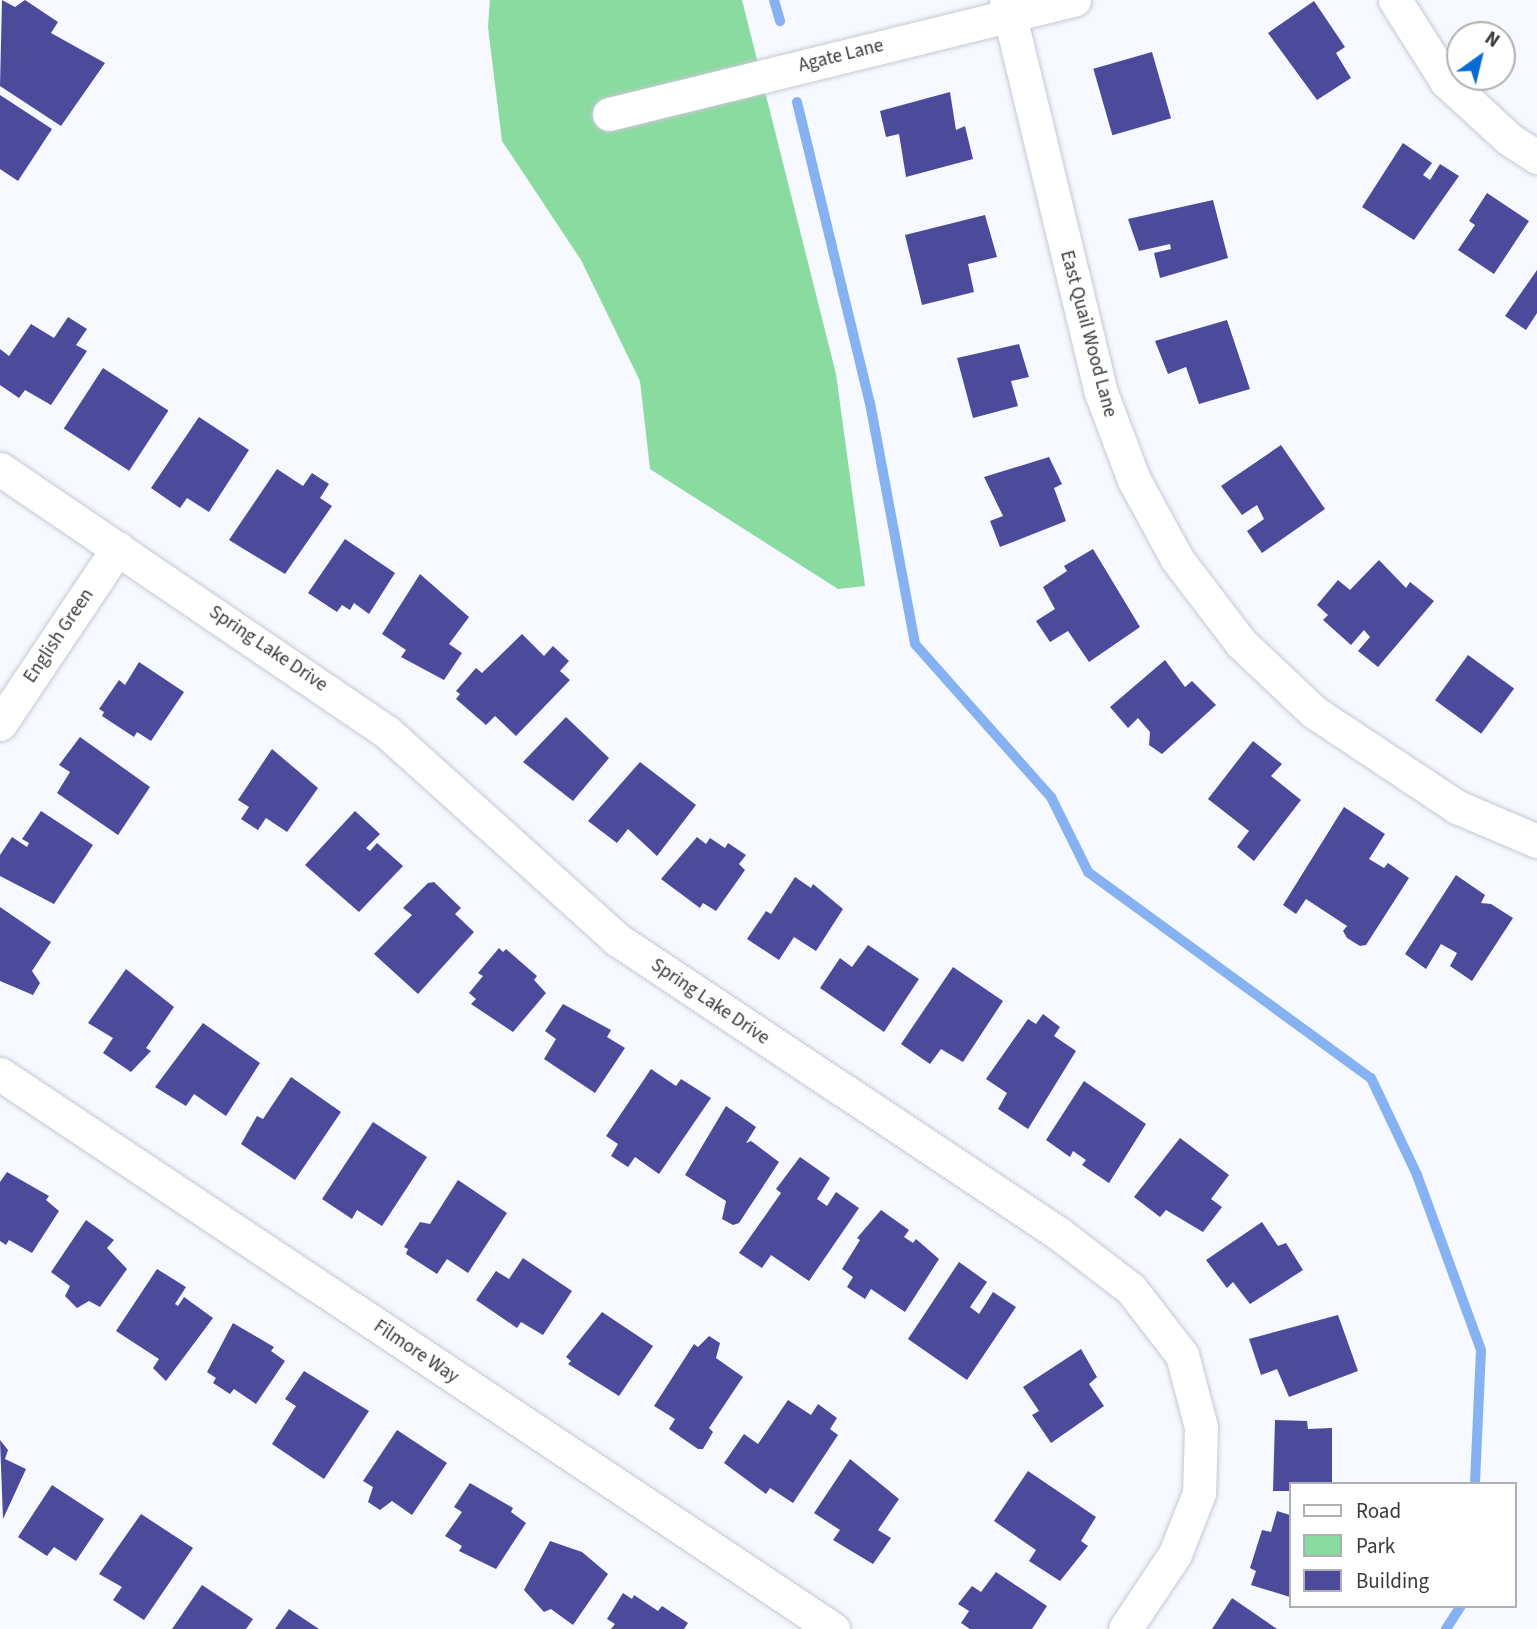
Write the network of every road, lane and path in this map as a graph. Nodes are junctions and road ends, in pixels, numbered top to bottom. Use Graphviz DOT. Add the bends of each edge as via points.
graph roads {
  1 [pos="1074,0"];
  2 [pos="1395,0"];
  3 [pos="1008,7"];
  4 [pos="609,114"];
  5 [pos="1537,157"];
  6 [pos="0,469"];
  7 [pos="118,548"];
  8 [pos="0,724"];
  9 [pos="1537,841"];
  10 [pos="0,1074"];
  11 [pos="833,1629"];
  12 [pos="1125,1629"];
  1 -- 3 [label="street, Agate Lane"];
  2 -- 5 [label="street" via="1446,81 1509,139"];
  3 -- 4 [label="street, Agate Lane"];
  3 -- 9 [label="street, East Quail Wood Lane" via="1100,390 1134,480 1177,559 1241,643 1314,712 1457,807"];
  6 -- 7 [label="street, Spring Lake Drive"];
  7 -- 8 [label="street, English Green"];
  7 -- 12 [label="street, Spring Lake Drive" via="387,732 618,940 1058,1233 1131,1289 1182,1355 1201,1427 1199,1493 1175,1554"];
  10 -- 11 [label="street, Filmore Way"];
}
